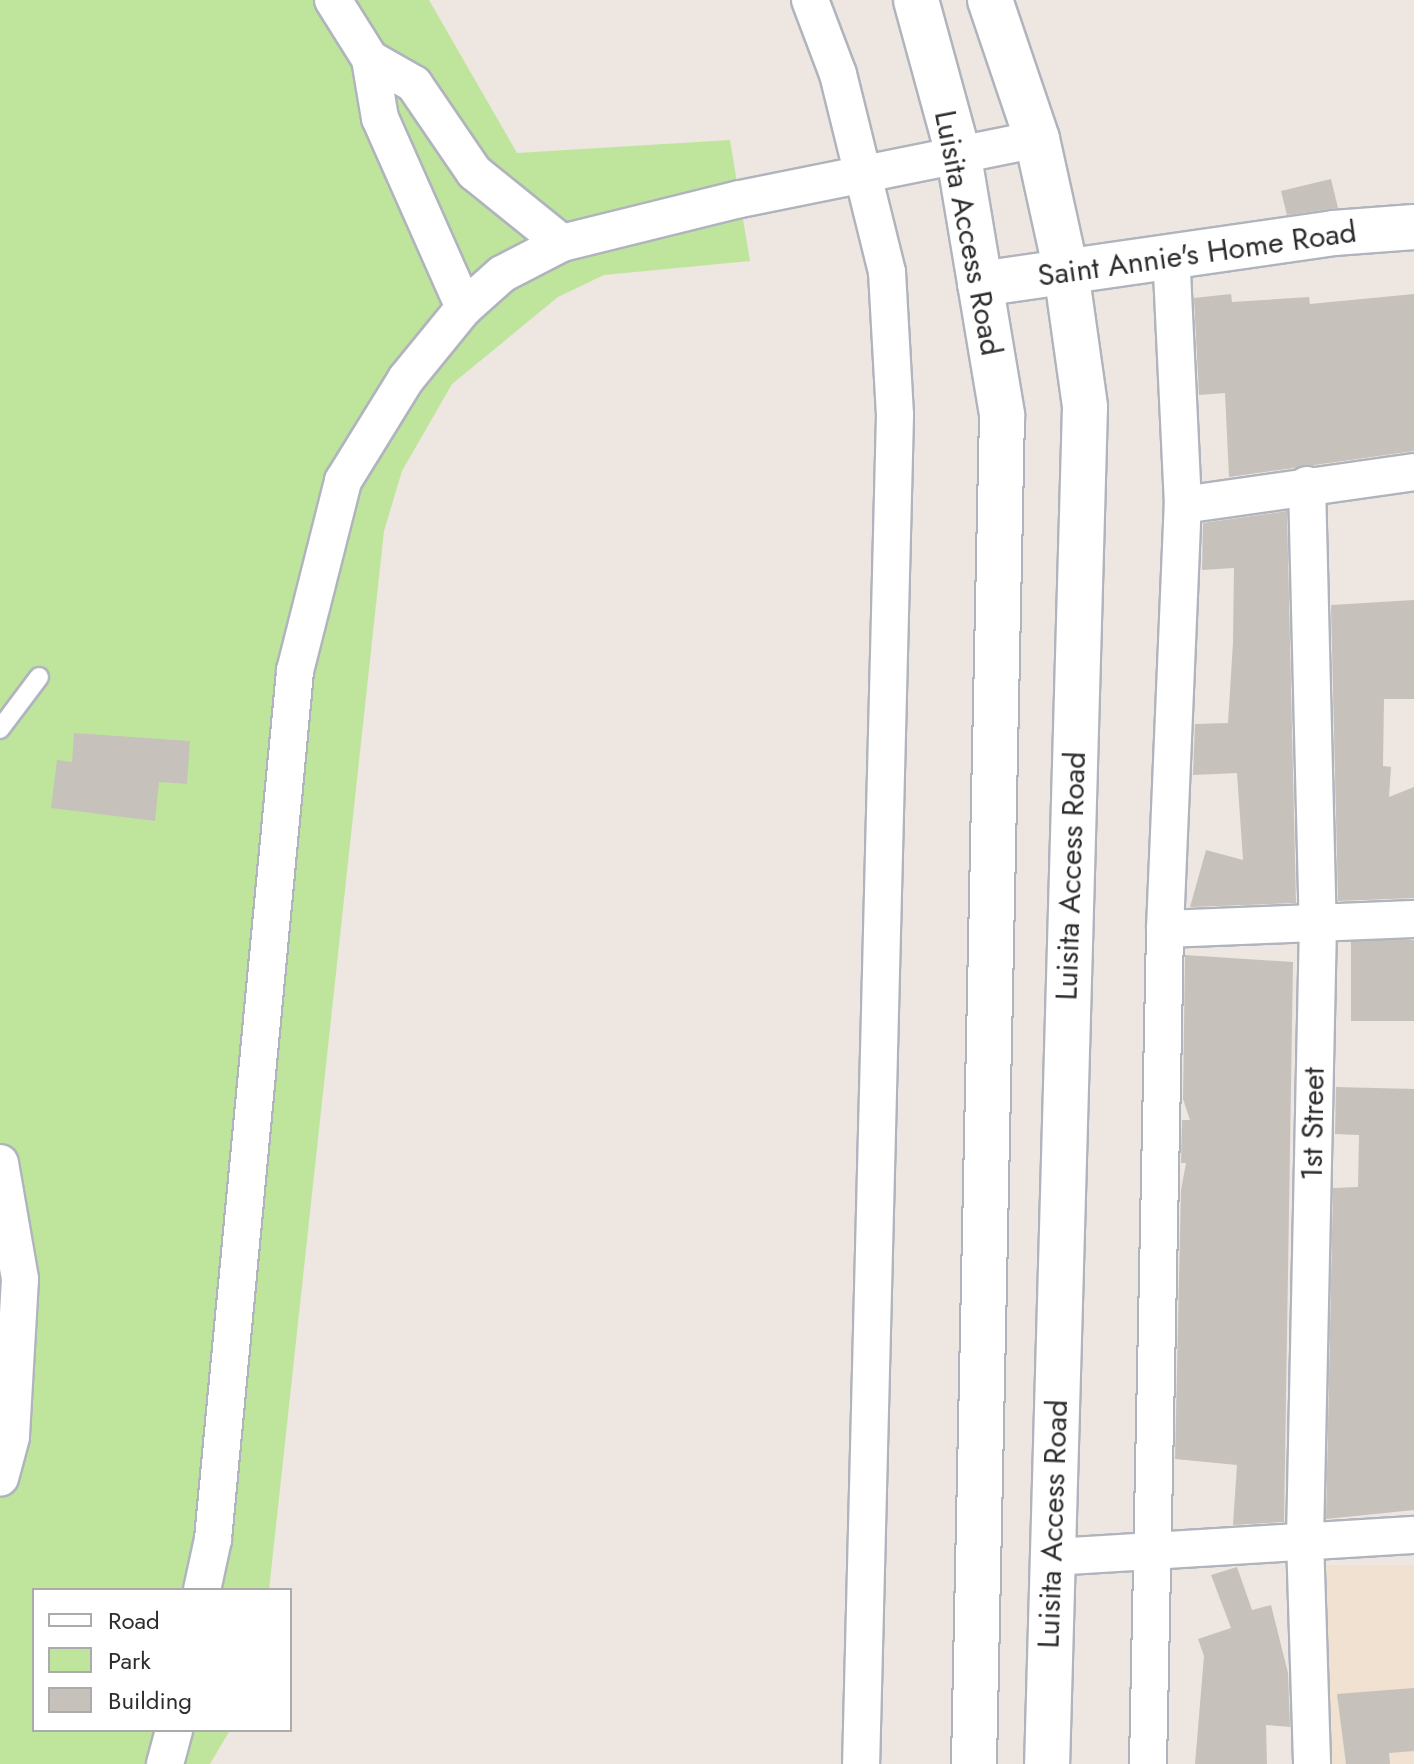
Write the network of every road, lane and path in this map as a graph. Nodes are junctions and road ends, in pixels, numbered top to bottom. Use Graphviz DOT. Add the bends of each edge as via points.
graph roads {
  1 [pos="333,0"];
  2 [pos="810,0"];
  3 [pos="916,0"];
  4 [pos="990,0"];
  5 [pos="370,59"];
  6 [pos="1037,139"];
  7 [pos="959,157"];
  8 [pos="863,177"];
  9 [pos="1414,227"];
  10 [pos="562,243"];
  11 [pos="1171,255"];
  12 [pos="1066,271"];
  13 [pos="980,284"];
  14 [pos="464,308"];
  15 [pos="1414,472"];
  16 [pos="1307,485"];
  17 [pos="1183,505"];
  18 [pos="39,677"];
  19 [pos="0,729"];
  20 [pos="1414,919"];
  21 [pos="1318,924"];
  22 [pos="1165,929"];
  23 [pos="0,1163"];
  24 [pos="0,1478"];
  25 [pos="1414,1535"];
  26 [pos="1305,1539"];
  27 [pos="1156,1551"];
  28 [pos="1053,1557"];
  29 [pos="202,1588"];
  30 [pos="173,1732"];
  31 [pos="165,1764"];
  32 [pos="861,1764"];
  33 [pos="974,1764"];
  34 [pos="1047,1764"];
  35 [pos="1148,1764"];
  36 [pos="1312,1764"];
  1 -- 5 [label="street"];
  2 -- 8 [label="street" via="838,74"];
  3 -- 7 [label="main road, Luisita Access Road"];
  4 -- 6 [label="main road, Luisita Access Road"];
  5 -- 10 [label="street" via="414,84 474,172"];
  5 -- 14 [label="street" via="380,118"];
  6 -- 7 [label="street"];
  6 -- 12 [label="main road, Luisita Access Road"];
  7 -- 8 [label="street"];
  7 -- 13 [label="main road, Luisita Access Road"];
  8 -- 10 [label="street" via="740,199"];
  8 -- 32 [label="street" via="887,272 895,415"];
  9 -- 11 [label="main road, Saint Annie's Home Road"];
  10 -- 14 [label="street" via="502,274"];
  11 -- 12 [label="main road, Saint Annie's Home Road"];
  11 -- 17 [label="street"];
  12 -- 13 [label="main road, Saint Annie's Home Road"];
  12 -- 28 [label="main road, Luisita Access Road" via="1085,407"];
  13 -- 33 [label="main road, Luisita Access Road" via="1002,415"];
  14 -- 29 [label="street" via="406,379 343,481 295,671 213,1539"];
  15 -- 16 [label="street"];
  16 -- 17 [label="street"];
  16 -- 21 [label="street, 1st Street"];
  17 -- 22 [label="street"];
  18 -- 19 [label="lane"];
  20 -- 21 [label="street"];
  21 -- 22 [label="street"];
  21 -- 26 [label="street, 1st Street"];
  22 -- 27 [label="street"];
  23 -- 24 [label="street" via="20,1279 11,1437"];
  25 -- 26 [label="street"];
  26 -- 27 [label="street"];
  26 -- 36 [label="street, 1st Street"];
  27 -- 28 [label="street"];
  27 -- 35 [label="street"];
  28 -- 34 [label="main road, Luisita Access Road"];
  30 -- 31 [label="street"];
}
